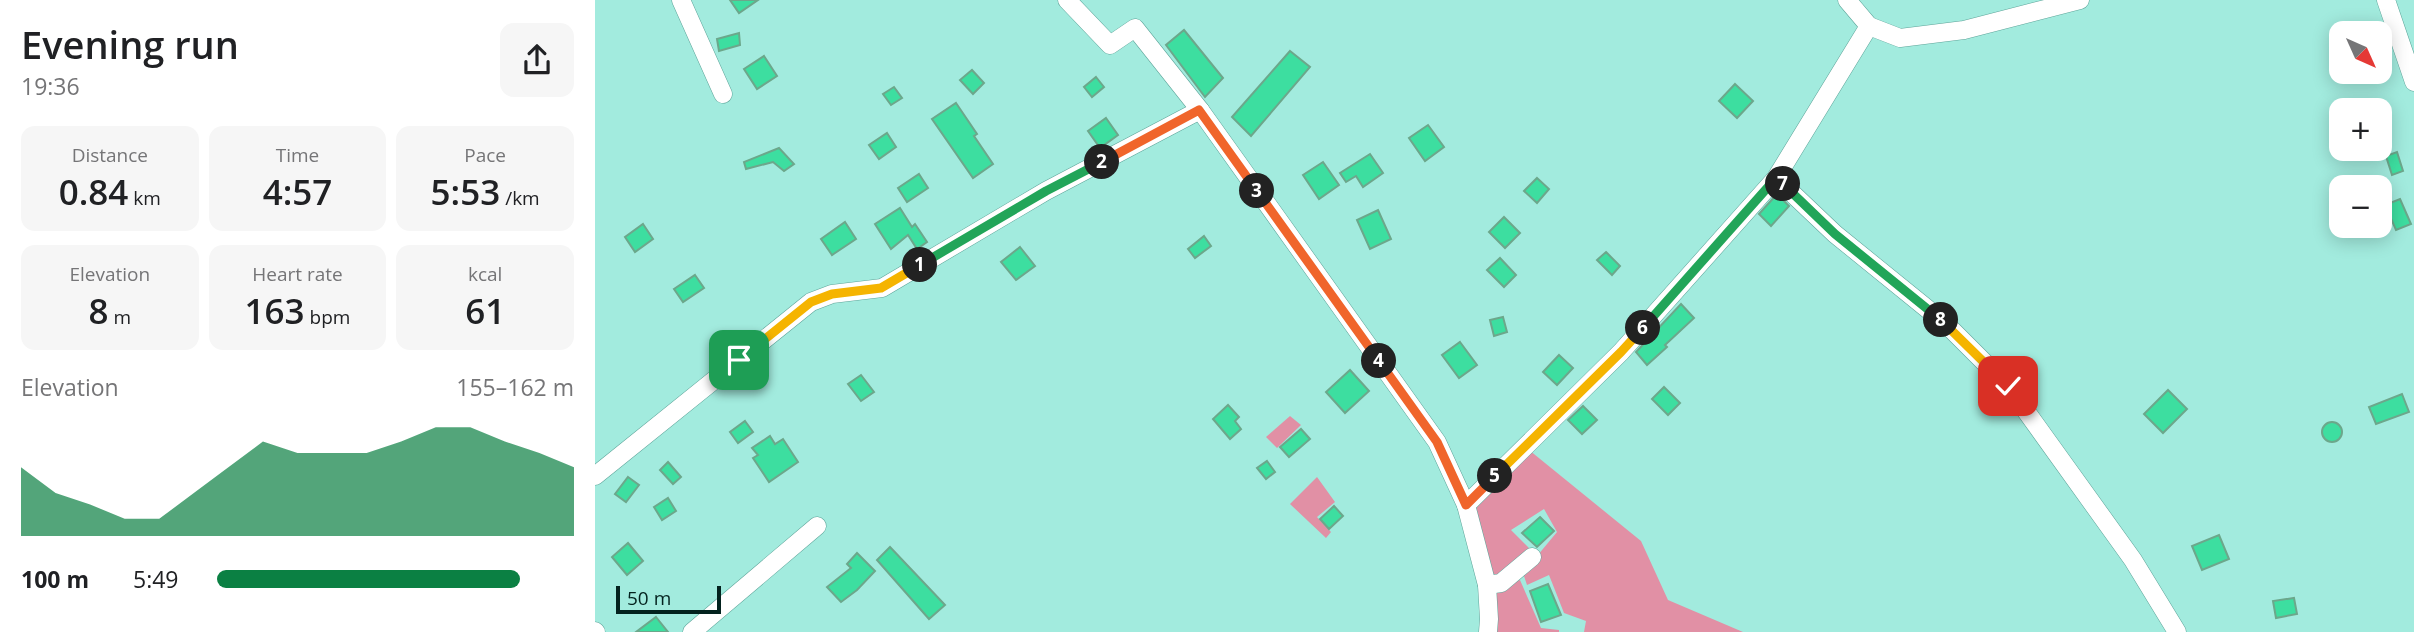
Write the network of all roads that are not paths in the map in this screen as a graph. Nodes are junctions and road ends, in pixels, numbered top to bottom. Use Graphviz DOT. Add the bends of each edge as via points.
graph roads {
  1 [pos="681,0"];
  2 [pos="1067,0"];
  3 [pos="1847,0"];
  4 [pos="2080,0"];
  5 [pos="2386,0"];
  6 [pos="1870,26"];
  7 [pos="2414,82"];
  8 [pos="723,94"];
  9 [pos="1199,110"];
  10 [pos="1776,178"];
  11 [pos="595,477"];
  12 [pos="1466,505"];
  13 [pos="817,526"];
  14 [pos="1532,557"];
  15 [pos="1487,585"];
  16 [pos="692,632"];
  17 [pos="1488,632"];
  18 [pos="2178,632"];
  1 -- 8 [label="street"];
  2 -- 9 [label="street" via="1110,45 1135,28"];
  3 -- 6 [label="street"];
  4 -- 6 [label="street" via="1963,30 1900,38"];
  5 -- 7 [label="street"];
  6 -- 10 [label="street"];
  9 -- 11 [label="street" via="1046,191 881,288 832,294 811,302"];
  9 -- 12 [label="street" via="1437,442"];
  10 -- 12 [label="street" via="1621,352"];
  10 -- 18 [label="street" via="1835,234 1946,324 2008,386 2133,560"];
  12 -- 15 [label="street"];
  13 -- 16 [label="street"];
  14 -- 15 [label="street" via="1501,583"];
  15 -- 17 [label="street"];
}
